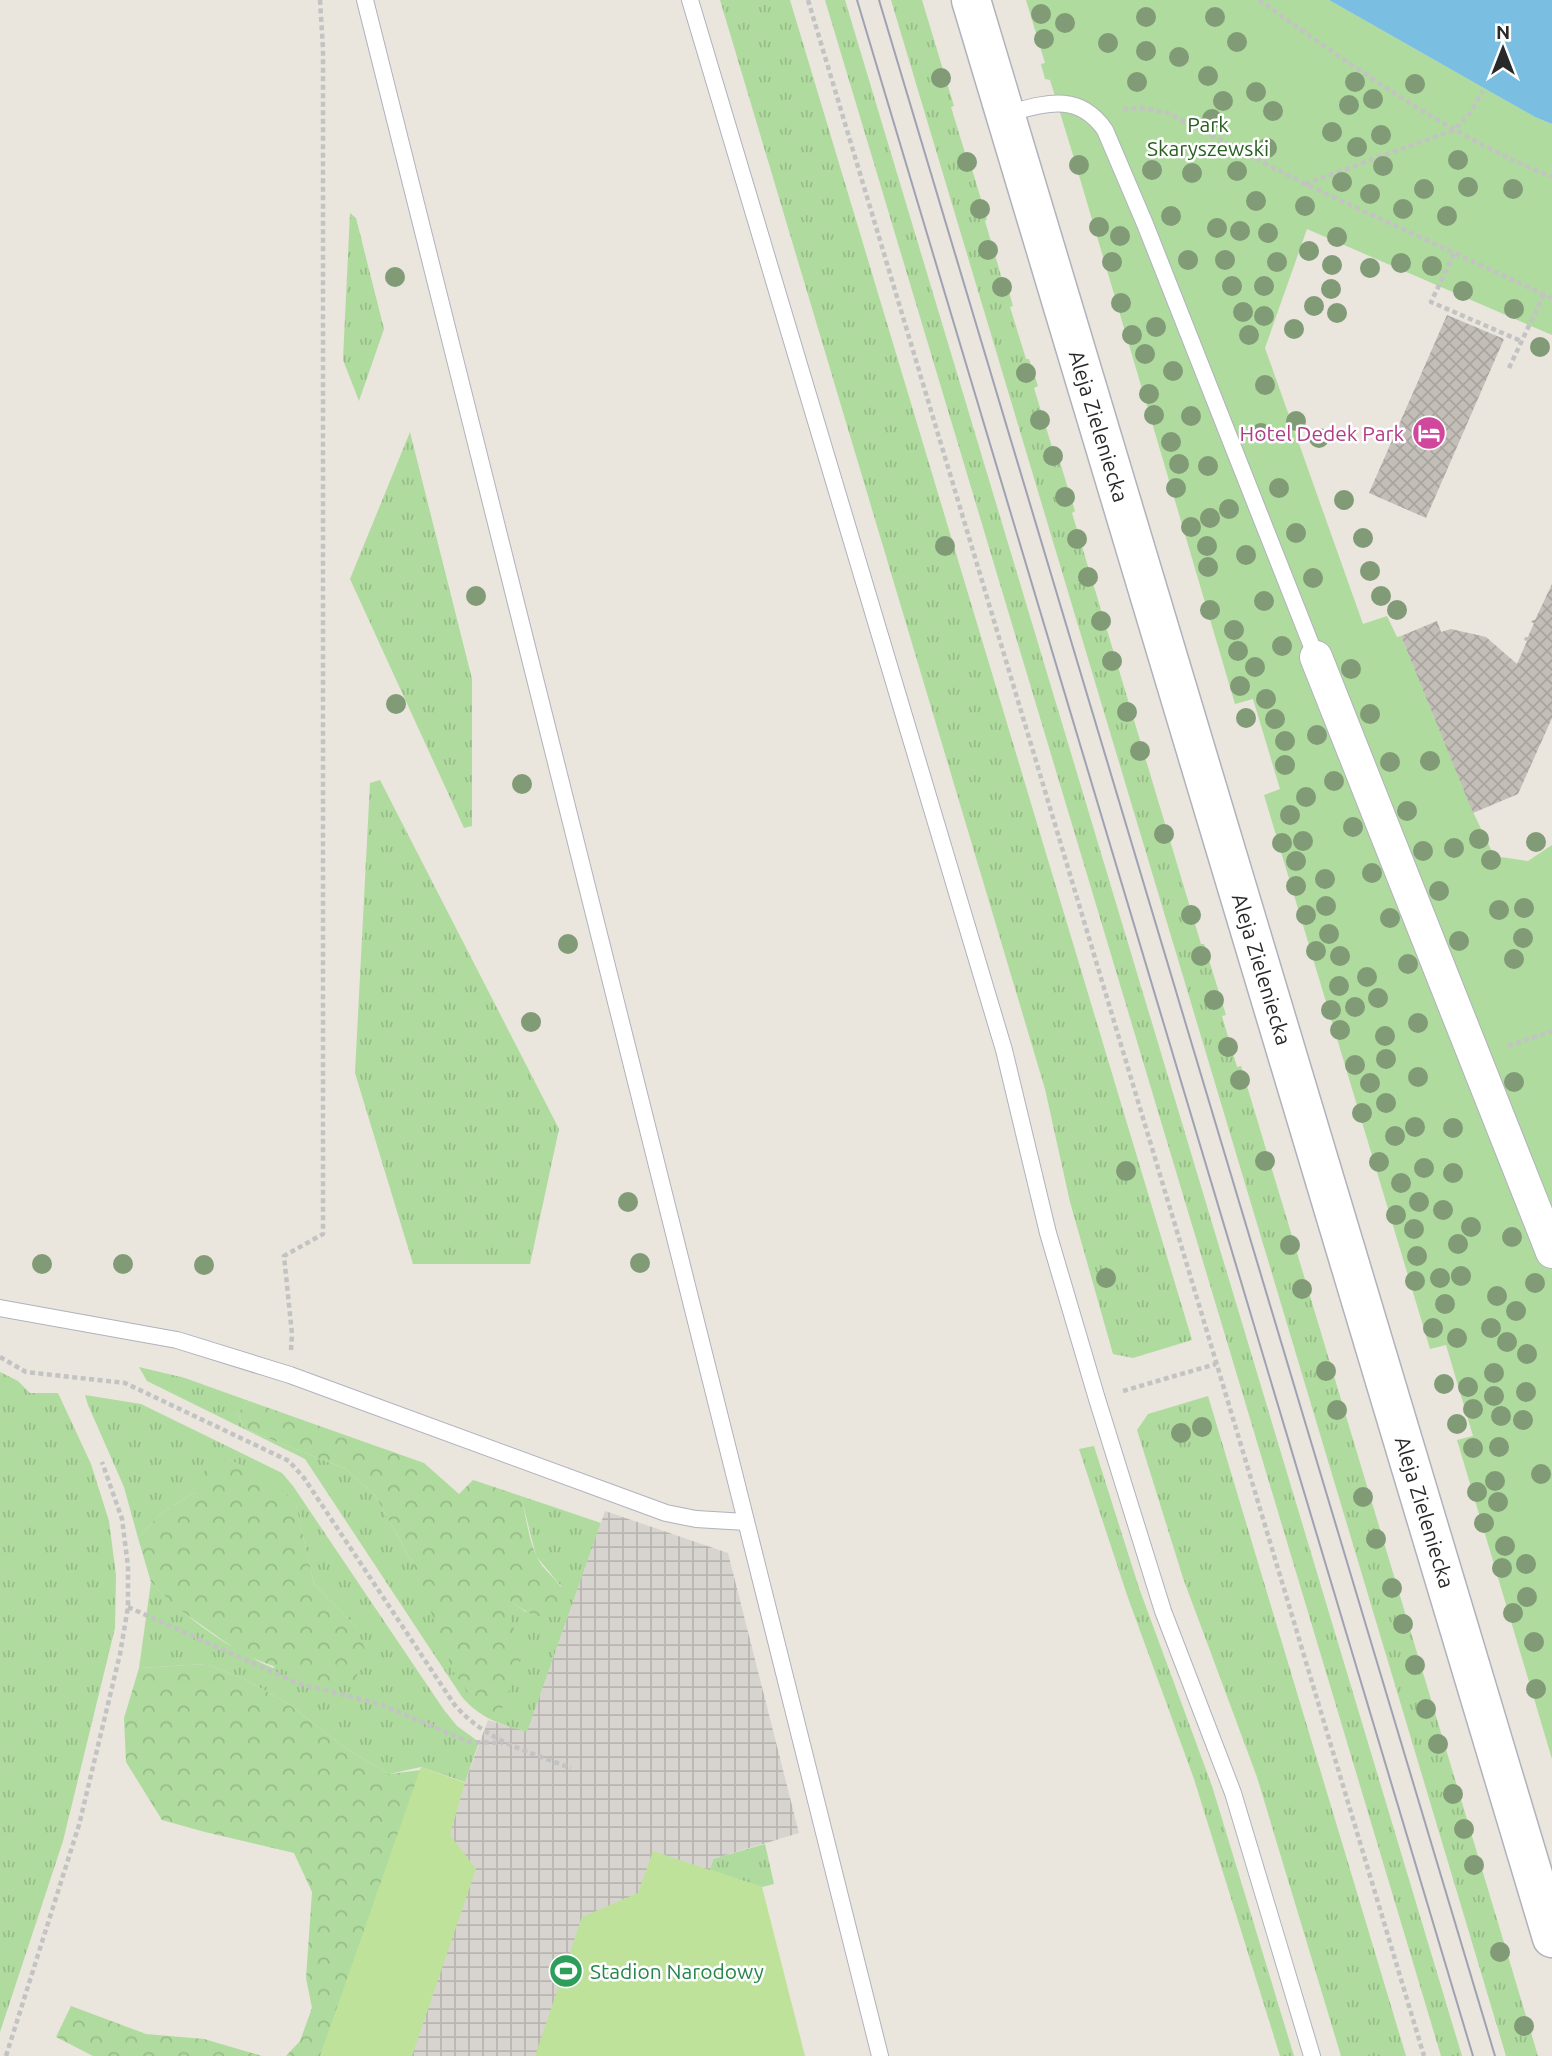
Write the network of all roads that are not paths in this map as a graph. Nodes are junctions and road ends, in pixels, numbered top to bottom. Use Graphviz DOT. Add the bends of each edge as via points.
graph roads {
  1 [pos="365,0"];
  2 [pos="690,0"];
  3 [pos="971,0"];
  4 [pos="1005,114"];
  5 [pos="1316,657"];
  6 [pos="1552,1252"];
  7 [pos="0,1308"];
  8 [pos="746,1522"];
  9 [pos="1552,1938"];
  10 [pos="880,2056"];
  11 [pos="1312,2056"];
  1 -- 8 [label="lane"];
  2 -- 11 [label="lane" via="1004,1050 1048,1233 1097,1399 1164,1611 1233,1793"];
  3 -- 4 [label="street, Aleja Zieleniecka"];
  4 -- 5 [label="lane" via="1067,104 1097,118 1145,224"];
  4 -- 9 [label="street, Aleja Zieleniecka"];
  5 -- 6 [label="street"];
  7 -- 8 [label="lane" via="177,1340 290,1375 666,1513"];
  8 -- 10 [label="lane"];
}
